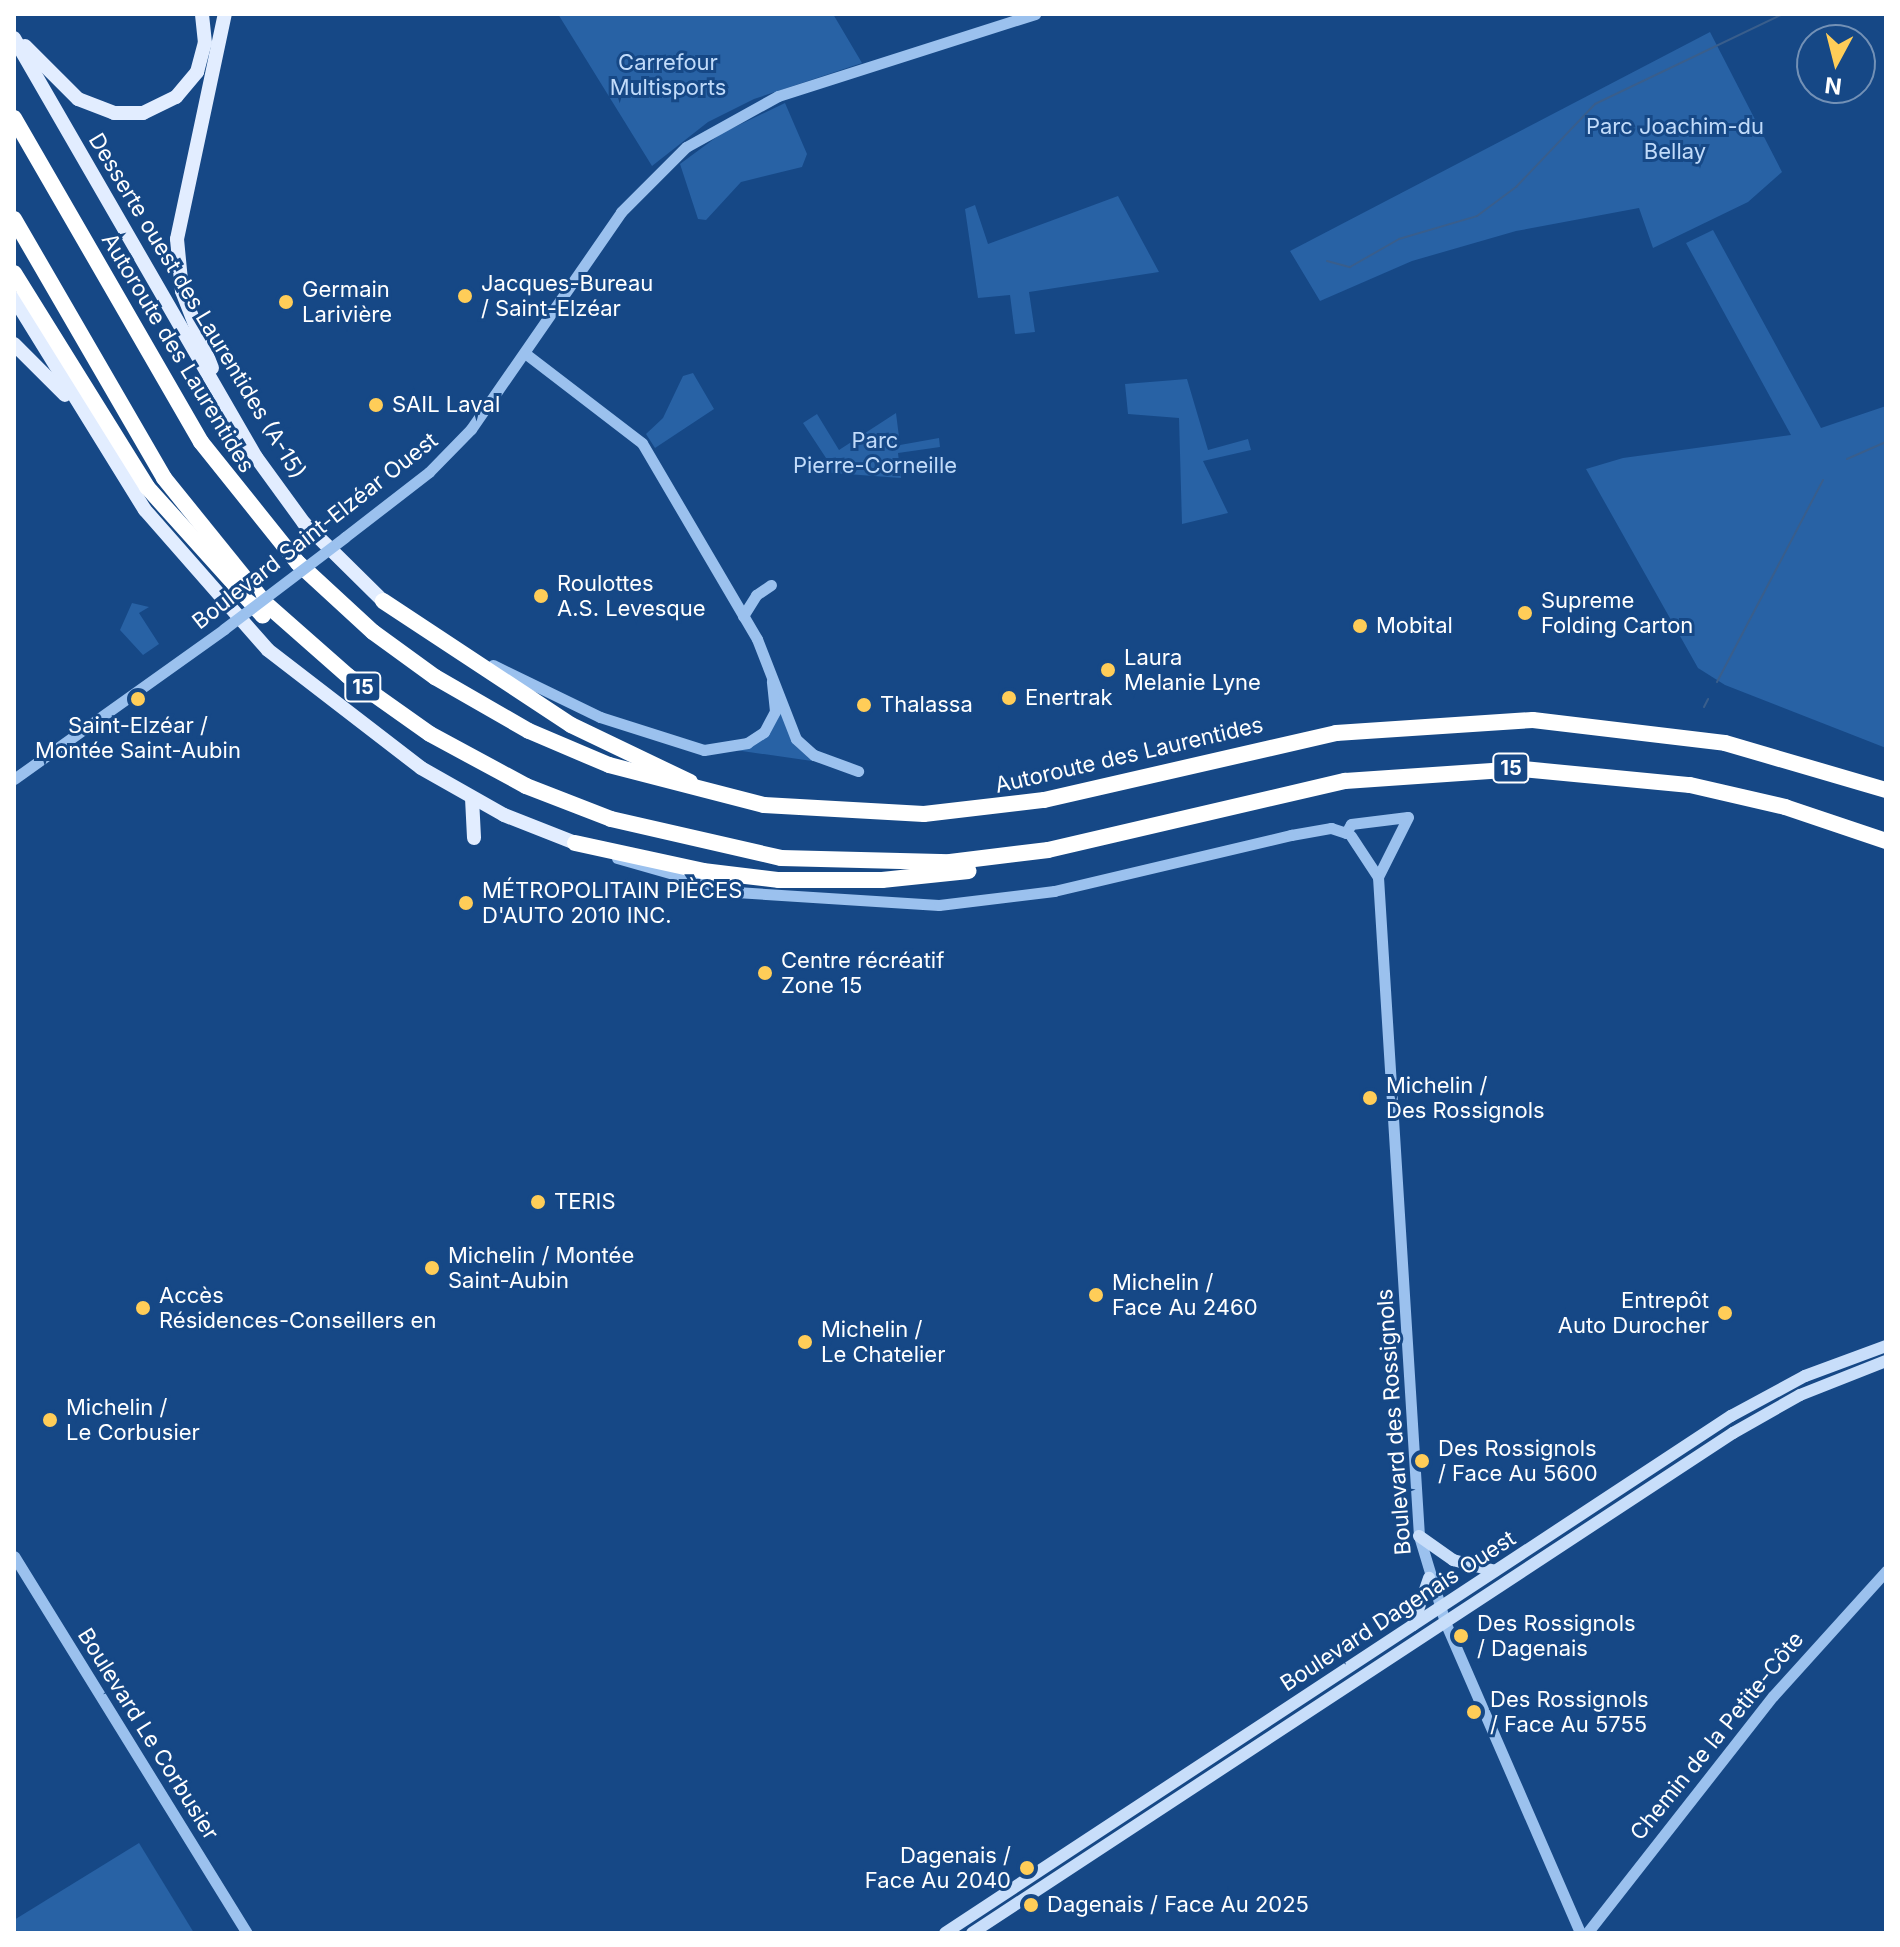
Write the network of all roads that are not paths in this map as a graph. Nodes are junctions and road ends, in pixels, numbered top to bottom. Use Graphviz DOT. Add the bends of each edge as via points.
graph roads {
  1 [pos="202,14"];
  2 [pos="225,14"];
  3 [pos="1035,14"];
  4 [pos="14,36"];
  5 [pos="14,118"];
  6 [pos="14,219"];
  7 [pos="14,273"];
  8 [pos="14,298"];
  9 [pos="14,344"];
  10 [pos="526,354"];
  11 [pos="76,406"];
  12 [pos="236,424"];
  13 [pos="771,585"];
  14 [pos="383,601"];
  15 [pos="743,616"];
  16 [pos="769,665"];
  17 [pos="858,771"];
  18 [pos="14,779"];
  19 [pos="1886,790"];
  20 [pos="472,798"];
  21 [pos="728,799"];
  22 [pos="1134,832"];
  23 [pos="1348,834"];
  24 [pos="474,838"];
  25 [pos="1886,841"];
  26 [pos="575,843"];
  27 [pos="771,856"];
  28 [pos="1378,877"];
  29 [pos="1886,1346"];
  30 [pos="1886,1361"];
  31 [pos="1419,1536"];
  32 [pos="14,1556"];
  33 [pos="1495,1571"];
  34 [pos="1886,1571"];
  35 [pos="1429,1578"];
  36 [pos="1439,1608"];
  37 [pos="1445,1622"];
  38 [pos="1413,1625"];
  39 [pos="247,1933"];
  40 [pos="945,1933"];
  41 [pos="972,1933"];
  42 [pos="1580,1933"];
  43 [pos="1587,1933"];
  1 -- 4 [label="main road" via="204,50 193,78 169,102 135,114 107,112 78,99"];
  2 -- 12 [label="main road" via="181,213 177,259 187,308"];
  3 -- 10 [label="street, Boulevard Saint-Elzéar Ouest" via="778,96 703,135 621,212"];
  4 -- 12 [label="main road, Desserte ouest des Laurentides (A-15)"];
  5 -- 21 [label="highway, Autoroute des Laurentides / 15" via="201,442 252,512 323,589 412,662 517,725 623,770"];
  6 -- 27 [label="highway, 15" via="184,507 255,592 321,654 410,721 526,786 634,827"];
  7 -- 27 [label="highway" via="112,437 176,524 267,619 345,686 450,757 566,812 678,845"];
  8 -- 11 [label="main road"];
  9 -- 11 [label="main road"];
  10 -- 15 [label="street" via="642,443"];
  10 -- 18 [label="street, Boulevard Saint-Elzéar Ouest, bridge" via="450,452 224,629"];
  11 -- 20 [label="main road" via="145,510 238,620 341,711"];
  12 -- 14 [label="main road, Desserte ouest des Laurentides (A-15)" via="297,514"];
  13 -- 15 [label="street" via="752,599"];
  14 -- 16 [label="street, Desserte ouest des Laurentides (A-15)" via="559,699 704,750 747,743 767,729 775,705"];
  14 -- 21 [label="highway" via="591,736"];
  15 -- 16 [label="street"];
  16 -- 17 [label="street" via="802,746"];
  19 -- 21 [label="highway, Autoroute des Laurentides / 15" via="1693,737 1499,720 1336,733 1044,800 963,811 854,814"];
  20 -- 24 [label="main road"];
  20 -- 26 [label="main road"];
  22 -- 25 [label="highway, 15" via="1360,778 1523,769 1710,789"];
  22 -- 26 [label="highway" via="991,867 858,881 734,876"];
  22 -- 27 [label="highway, 15" via="965,861 865,864"];
  23 -- 26 [label="street" via="1331,828 1054,891 925,906 817,902 715,889"];
  23 -- 28 [label="street, Boulevard des Rossignols"];
  23 -- 28 [label="street" via="1351,824 1408,817"];
  28 -- 31 [label="street, Boulevard des Rossignols"];
  29 -- 33 [label="main road, Boulevard Dagenais Ouest" via="1752,1404"];
  30 -- 37 [label="main road, Boulevard Dagenais Ouest" via="1751,1422"];
  31 -- 33 [label="main road" via="1453,1560"];
  31 -- 35 [label="street, Boulevard des Rossignols"];
  32 -- 39 [label="street, Boulevard Le Corbusier"];
  33 -- 36 [label="main road, Boulevard Dagenais Ouest"];
  34 -- 43 [label="street, Chemin de la Petite-Côte" via="1763,1708"];
  35 -- 36 [label="street, Boulevard des Rossignols"];
  35 -- 38 [label="main road"];
  36 -- 37 [label="street, Boulevard des Rossignols"];
  36 -- 38 [label="main road, Boulevard Dagenais Ouest"];
  37 -- 41 [label="main road, Boulevard Dagenais Ouest"];
  37 -- 42 [label="street, Boulevard des Rossignols"];
  38 -- 40 [label="main road, Boulevard Dagenais Ouest"];
}
